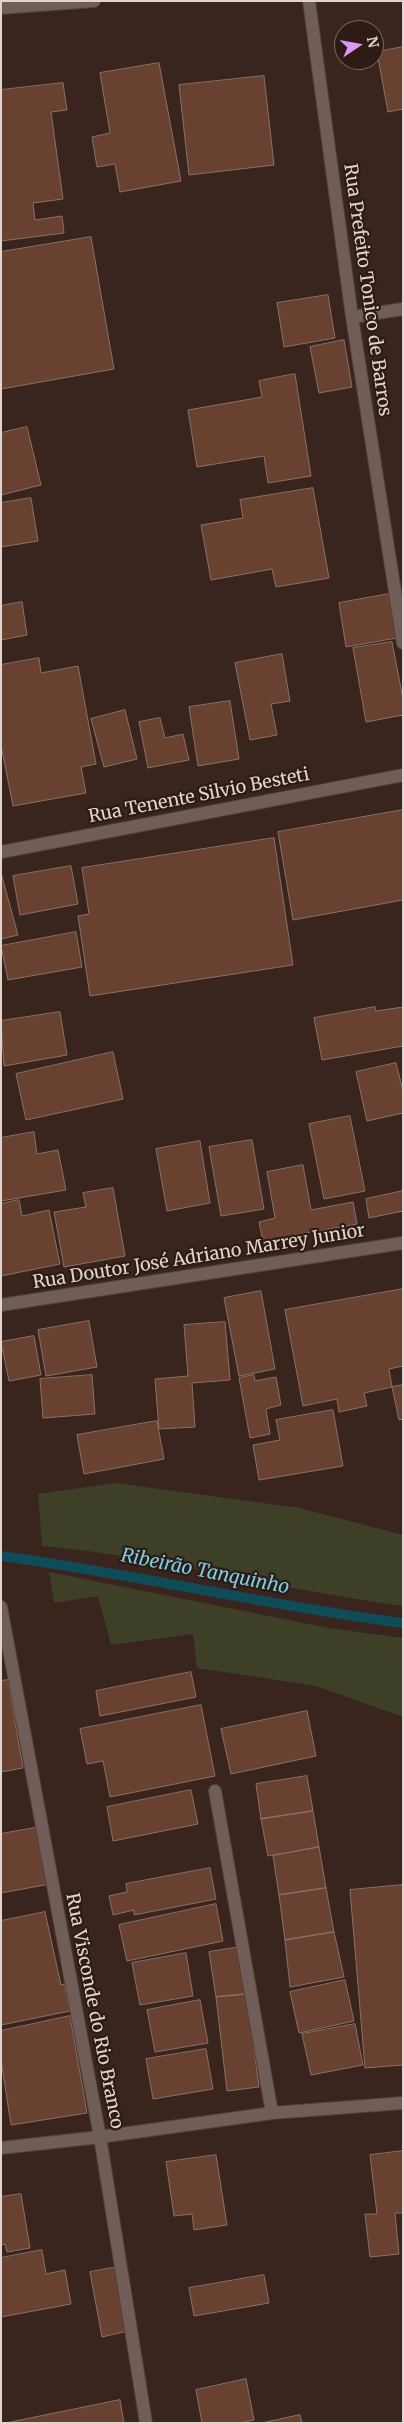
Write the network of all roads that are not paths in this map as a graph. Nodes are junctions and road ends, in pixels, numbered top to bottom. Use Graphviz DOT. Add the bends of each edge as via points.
graph roads {
  1 [pos="94,1"];
  2 [pos="309,1"];
  3 [pos="1,8"];
  4 [pos="403,309"];
  5 [pos="352,317"];
  6 [pos="403,643"];
  7 [pos="403,775"];
  8 [pos="1,852"];
  9 [pos="403,1243"];
  10 [pos="1,1305"];
  11 [pos="1,1607"];
  12 [pos="215,1791"];
  13 [pos="403,2103"];
  14 [pos="272,2113"];
  15 [pos="100,2137"];
  16 [pos="1,2148"];
  17 [pos="146,2423"];
  1 -- 3 [label="street"];
  2 -- 5 [label="street, Rua Prefeito Tonico de Barros"];
  4 -- 5 [label="street"];
  5 -- 6 [label="street, Rua Prefeito Tonico de Barros"];
  7 -- 8 [label="street, Rua Tenente Silvio Besteti"];
  9 -- 10 [label="street, Rua Doutor José Adriano Marrey Junior"];
  11 -- 15 [label="street, Rua Visconde do Rio Branco"];
  12 -- 14 [label="street"];
  13 -- 14 [label="street"];
  14 -- 15 [label="street"];
  15 -- 16 [label="street"];
  15 -- 17 [label="street, Rua Visconde do Rio Branco"];
}
